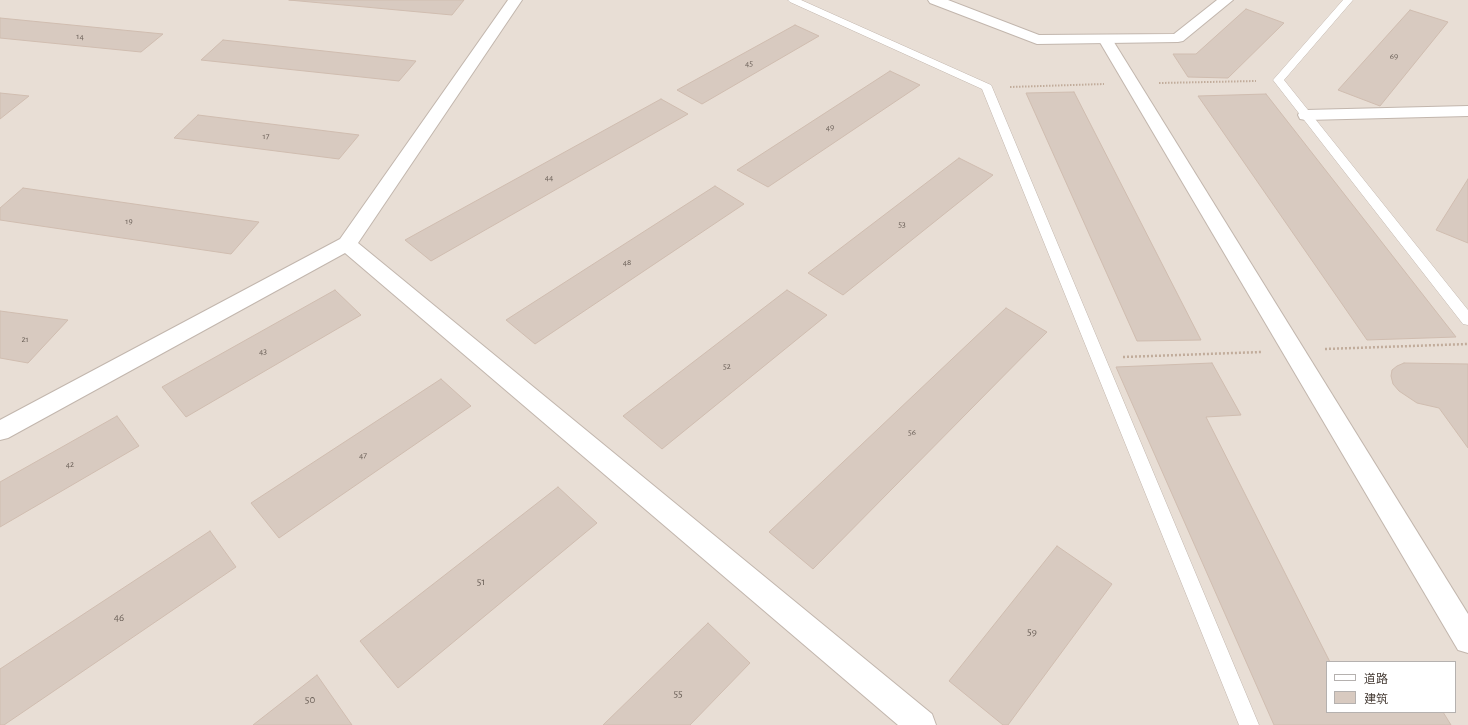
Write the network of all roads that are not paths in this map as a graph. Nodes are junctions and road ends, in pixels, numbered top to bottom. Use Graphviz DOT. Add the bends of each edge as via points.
graph roads {
  1 [pos="515,0"];
  2 [pos="793,0"];
  3 [pos="935,0"];
  4 [pos="1226,0"];
  5 [pos="1348,0"];
  6 [pos="1105,39"];
  7 [pos="1468,111"];
  8 [pos="1306,115"];
  9 [pos="347,244"];
  10 [pos="1468,320"];
  11 [pos="0,431"];
  12 [pos="1468,640"];
  13 [pos="921,725"];
  14 [pos="1249,725"];
  1 -- 9 [label="street"];
  2 -- 14 [label="lane" via="987,87"];
  3 -- 6 [label="street" via="1037,40"];
  4 -- 6 [label="street" via="1178,38"];
  5 -- 8 [label="lane" via="1278,80"];
  6 -- 12 [label="street"];
  7 -- 8 [label="street"];
  8 -- 10 [label="lane"];
  9 -- 11 [label="street"];
  9 -- 13 [label="street"];
}
